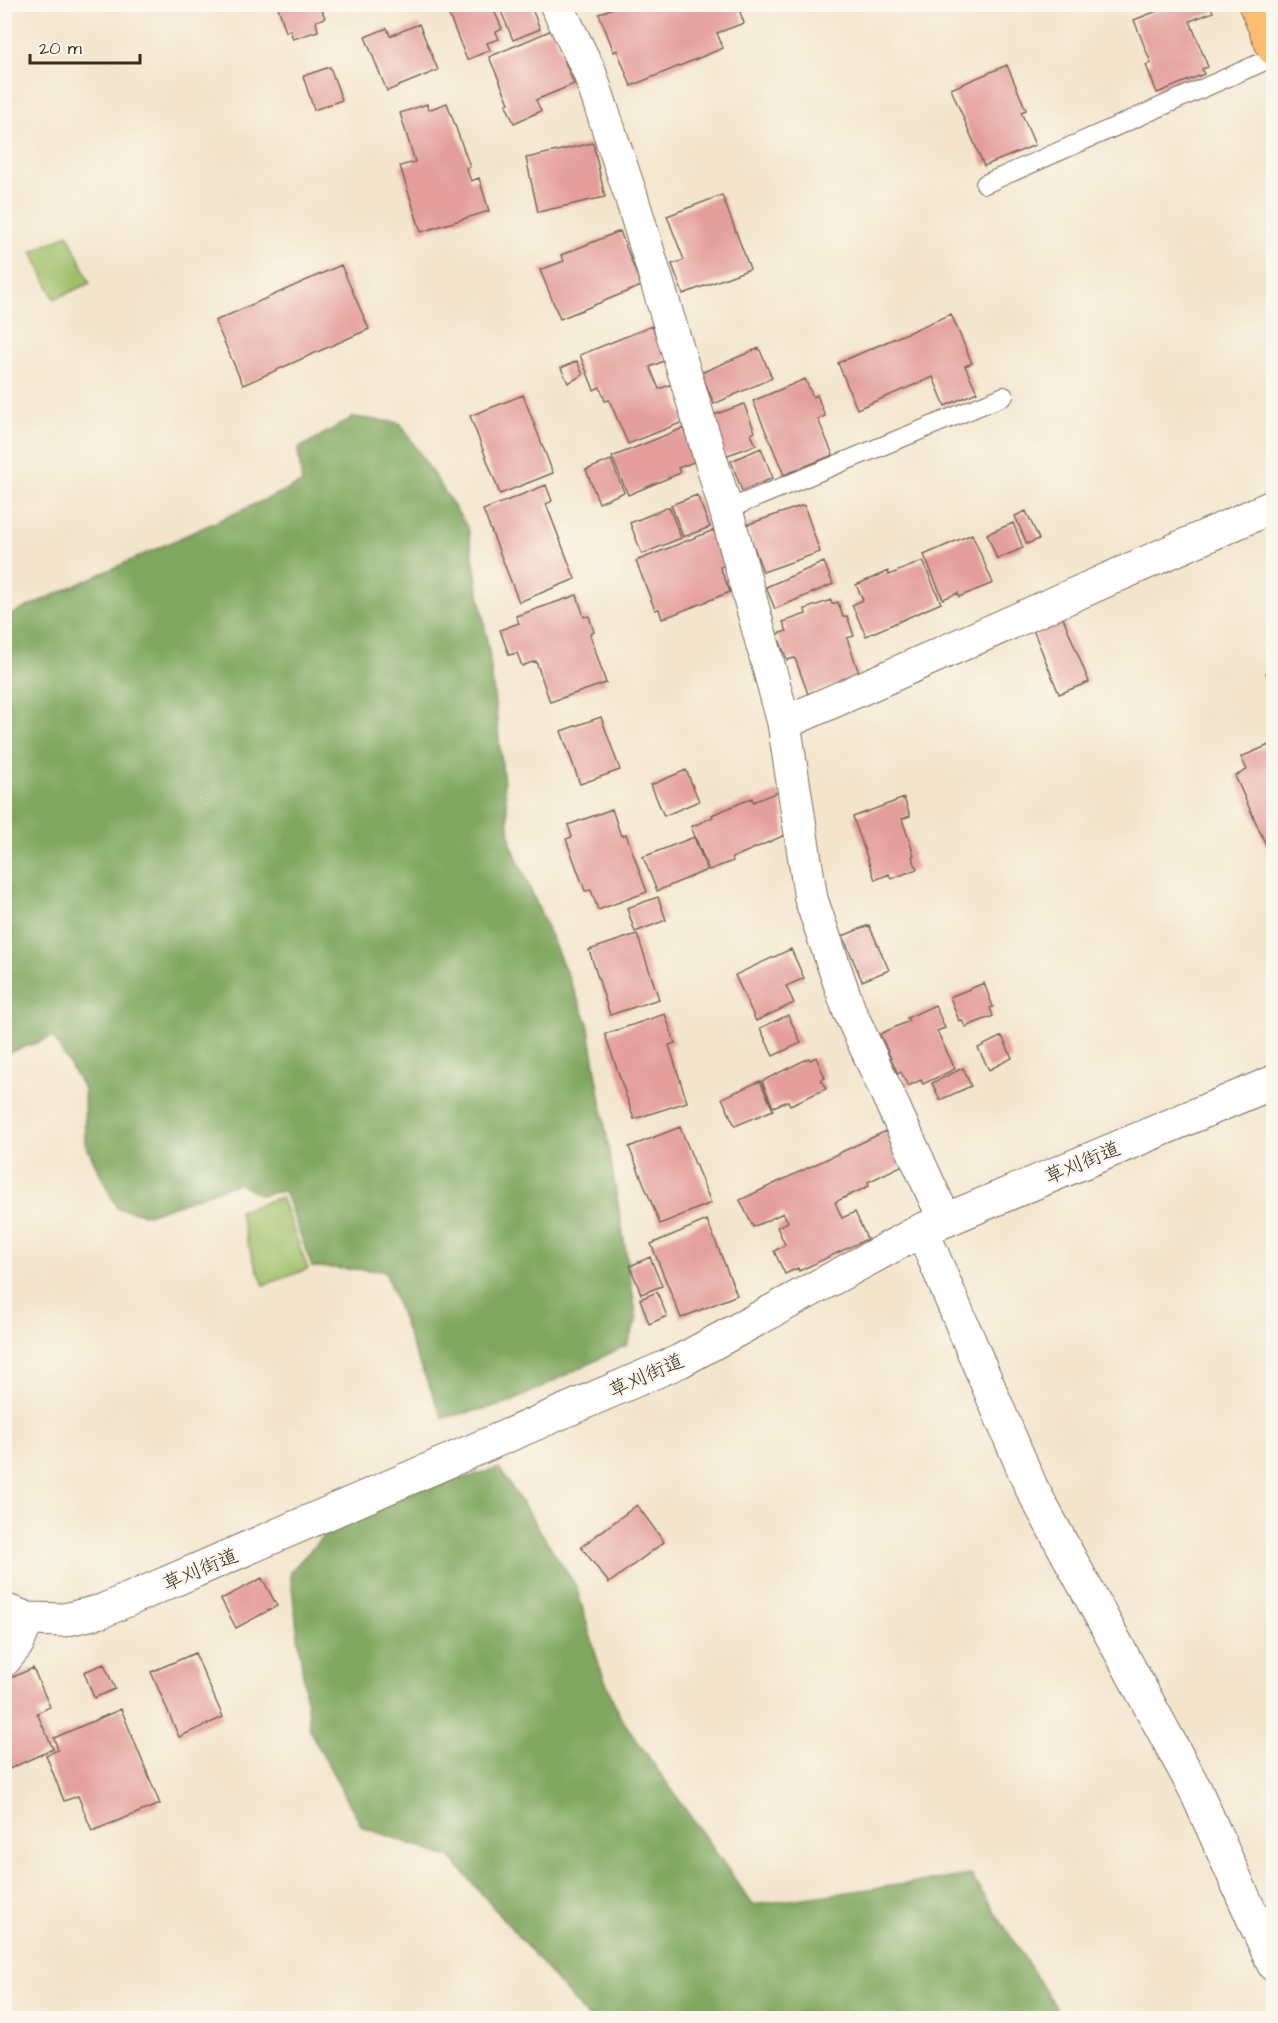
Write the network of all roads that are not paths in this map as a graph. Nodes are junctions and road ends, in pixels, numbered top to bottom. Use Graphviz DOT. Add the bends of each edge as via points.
graph roads {
  1 [pos="556,4"];
  2 [pos="1255,4"];
  3 [pos="1274,49"];
  4 [pos="1274,57"];
  5 [pos="985,184"];
  6 [pos="1004,396"];
  7 [pos="1274,506"];
  8 [pos="726,510"];
  9 [pos="784,723"];
  10 [pos="1274,1082"];
  11 [pos="933,1225"];
  12 [pos="16,1615"];
  13 [pos="4,1659"];
  14 [pos="1274,1965"];
  1 -- 8 [label="street" via="589,71 631,196"];
  2 -- 3 [label="main road"];
  4 -- 5 [label="lane"];
  6 -- 8 [label="lane"];
  7 -- 9 [label="street"];
  8 -- 9 [label="street"];
  9 -- 11 [label="street" via="811,899 819,926"];
  10 -- 11 [label="street, 草刈街道"];
  11 -- 12 [label="street, 草刈街道" via="669,1365 102,1611 64,1620"];
  11 -- 14 [label="street" via="1031,1486 1195,1789"];
  12 -- 13 [label="street" via="16,1644"];
}
